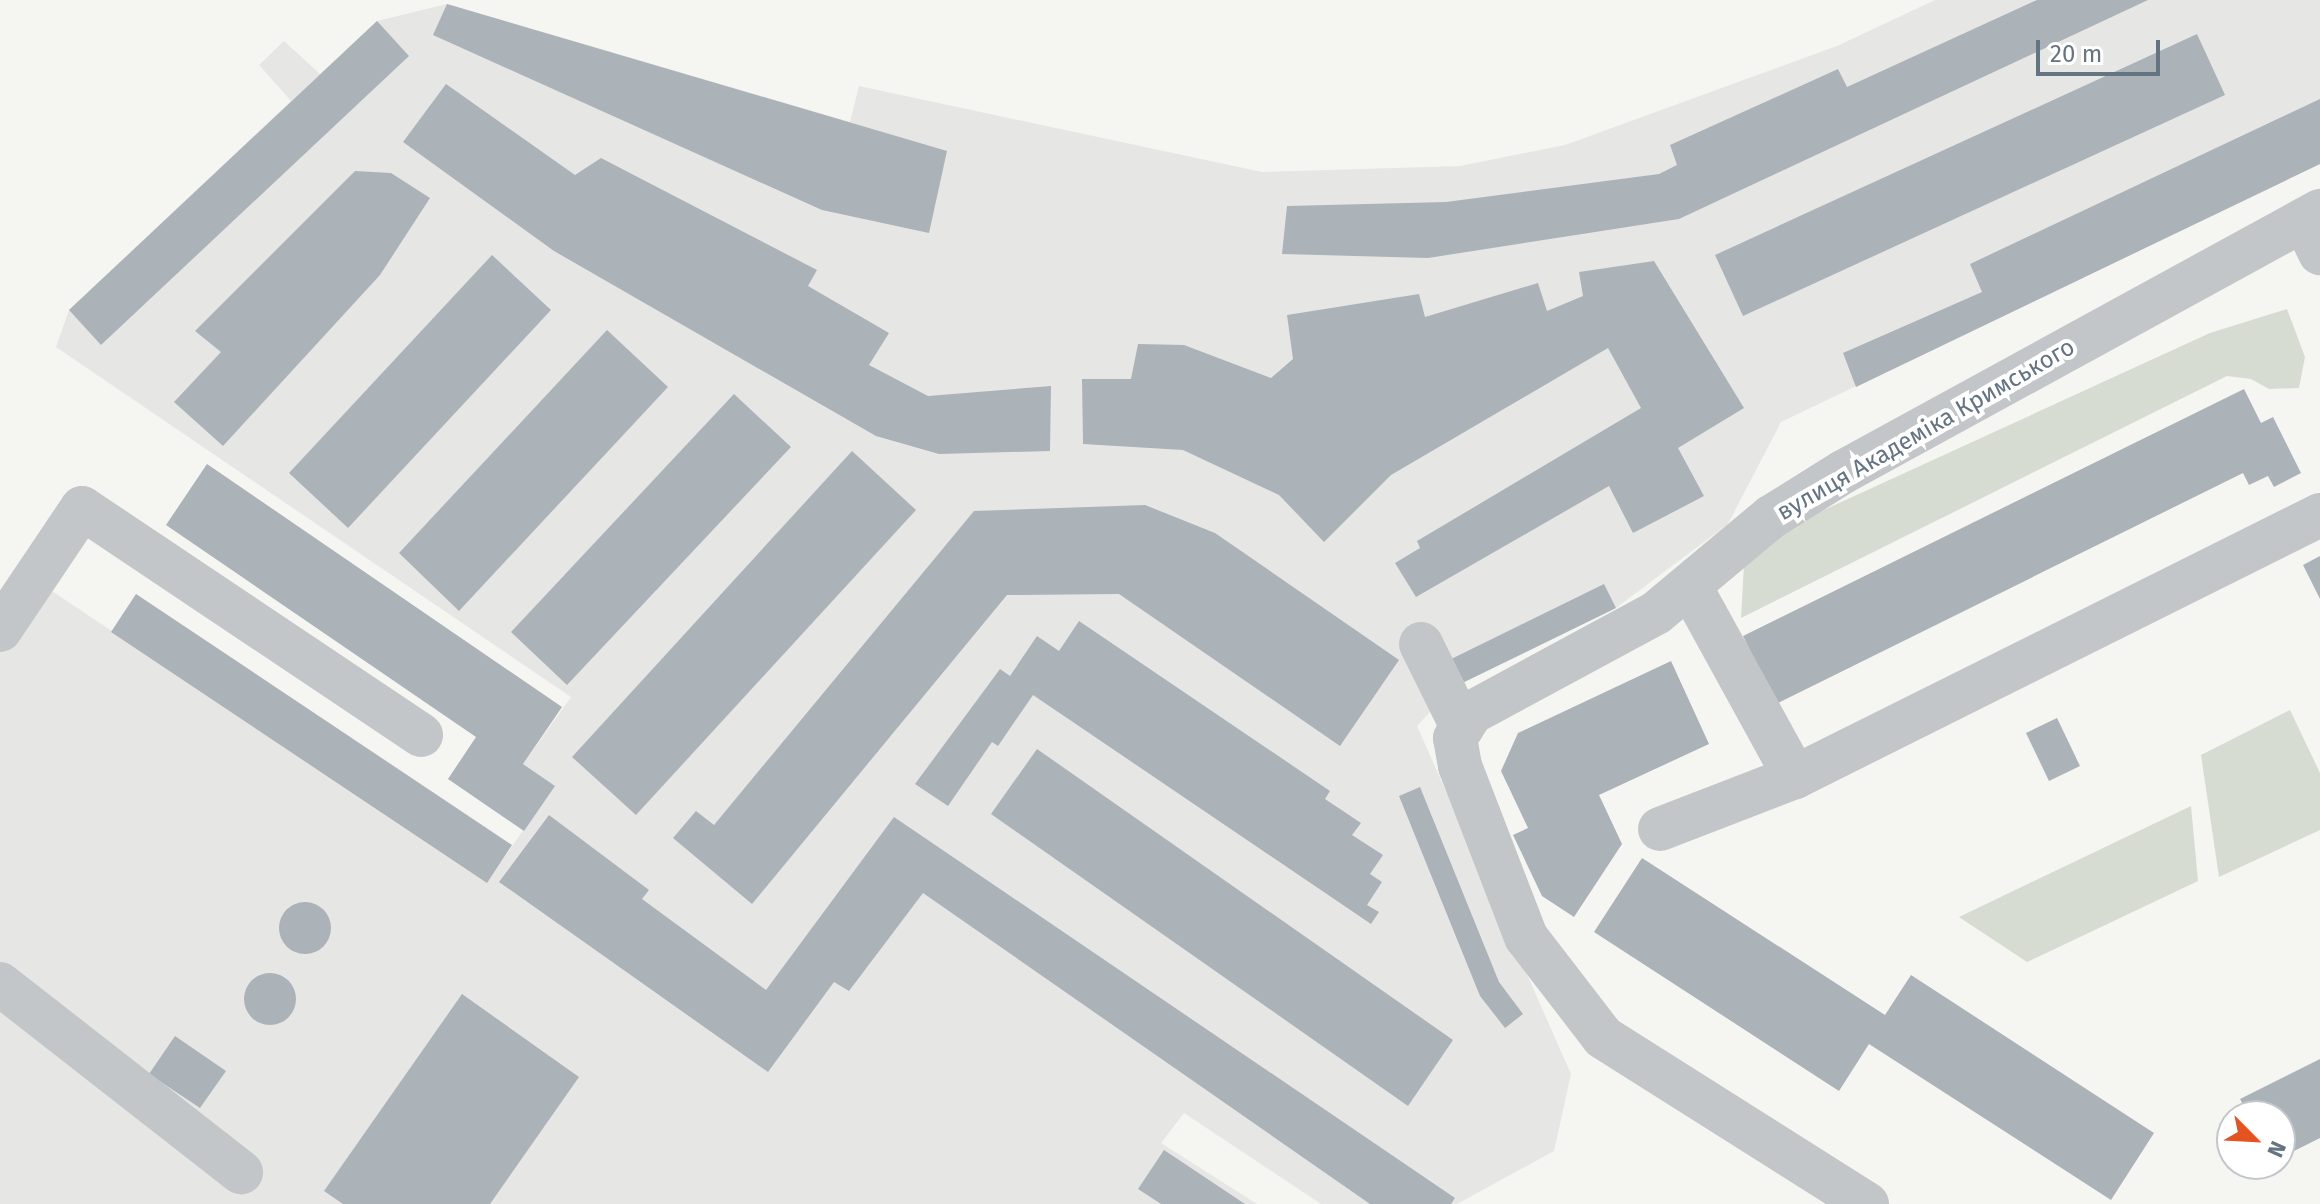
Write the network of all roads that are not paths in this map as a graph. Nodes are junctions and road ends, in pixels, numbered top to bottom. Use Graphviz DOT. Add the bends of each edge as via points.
graph roads {
  1 [pos="2315,228"];
  2 [pos="2320,515"];
  3 [pos="1691,588"];
  4 [pos="0,630"];
  5 [pos="1421,644"];
  6 [pos="1462,727"];
  7 [pos="421,735"];
  8 [pos="1795,777"];
  9 [pos="1660,829"];
  10 [pos="0,984"];
  11 [pos="241,1172"];
  12 [pos="1867,1204"];
  1 -- 3 [label="street, вулиця Академіка Кримського" via="1843,472 1771,517"];
  2 -- 8 [label="street"];
  3 -- 6 [label="street, вулиця Академіка Кримського" via="1656,613 1471,713"];
  3 -- 8 [label="street"];
  4 -- 7 [label="street" via="82,508"];
  5 -- 6 [label="street"];
  6 -- 12 [label="street" via="1455,738 1460,766 1526,937 1603,1037"];
  8 -- 9 [label="street"];
  10 -- 11 [label="street"];
}
